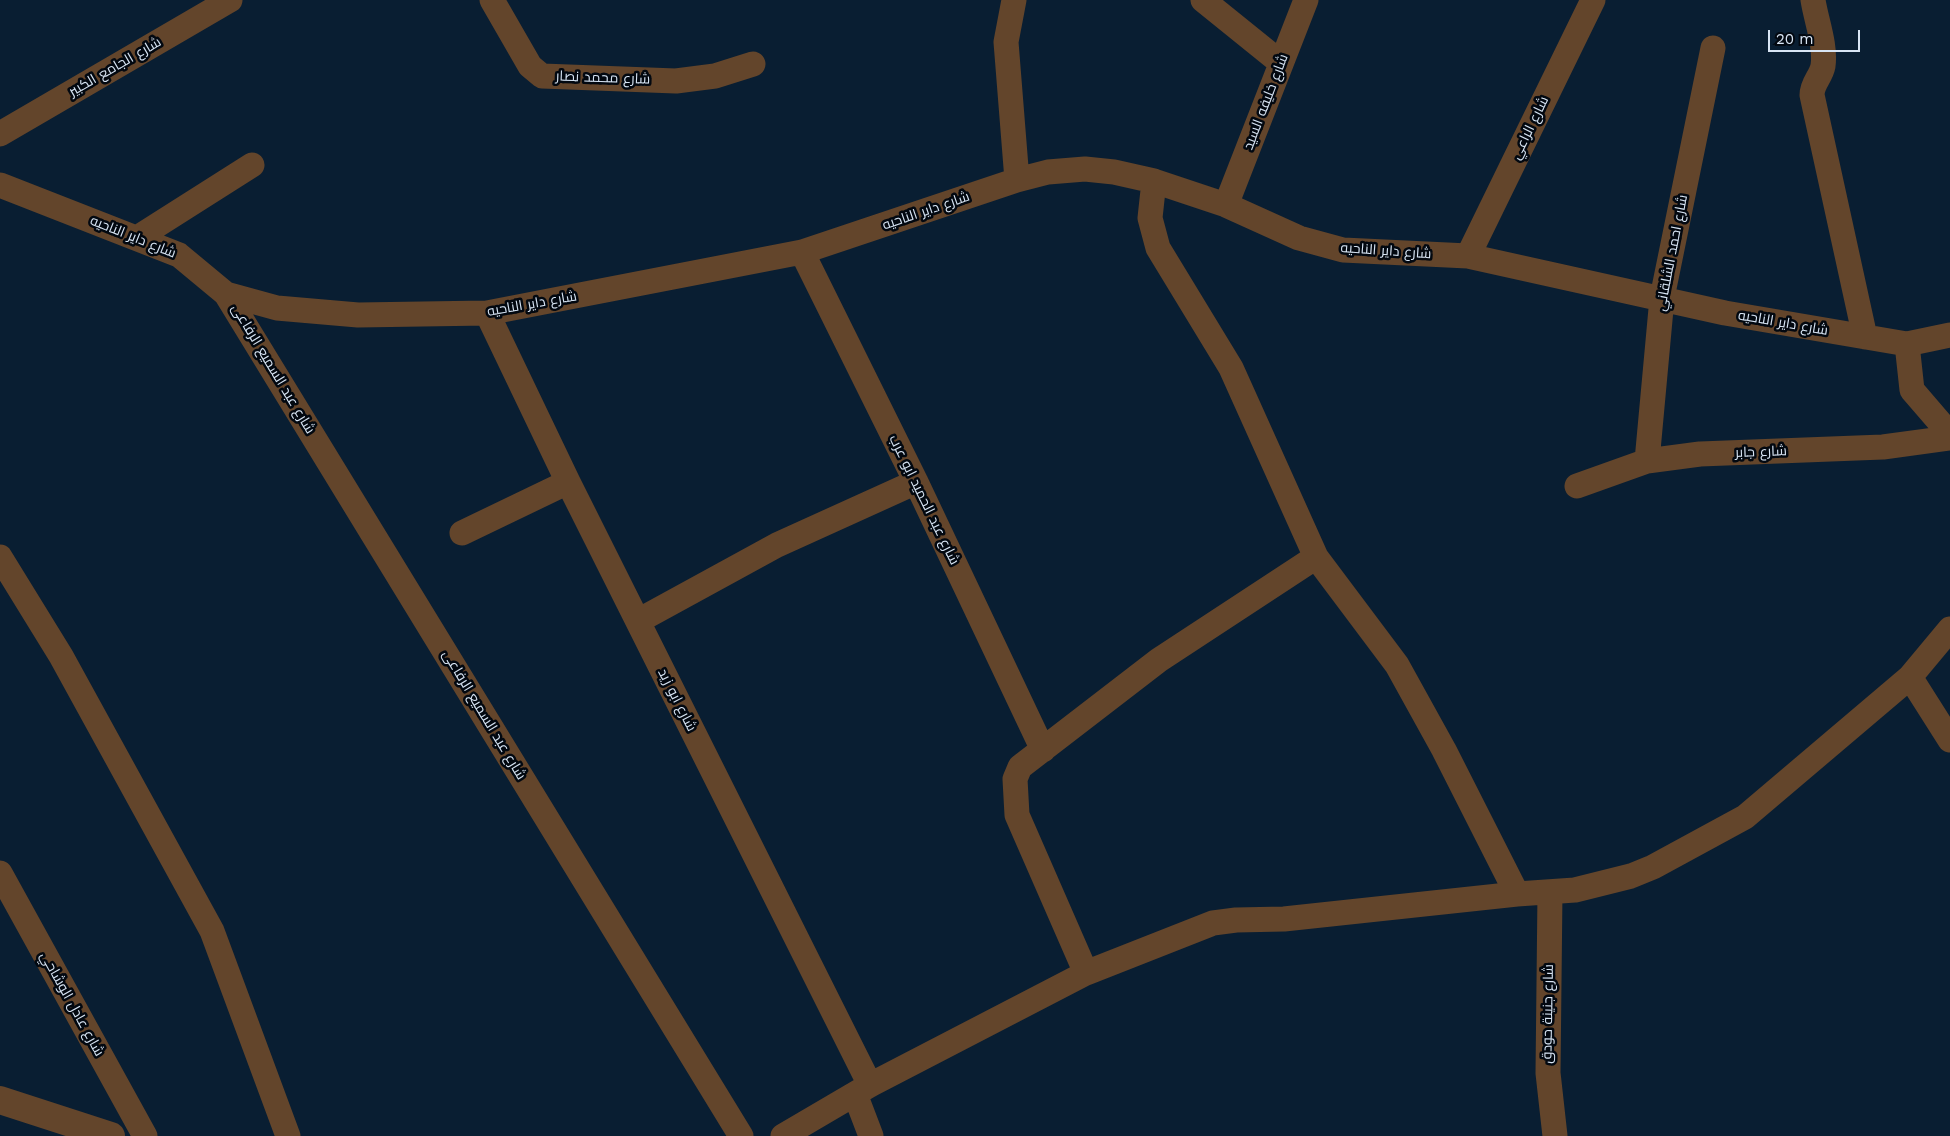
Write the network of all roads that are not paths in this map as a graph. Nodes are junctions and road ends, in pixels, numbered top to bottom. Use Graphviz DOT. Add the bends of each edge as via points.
graph roads {
  1 [pos="230,0"];
  2 [pos="492,0"];
  3 [pos="1014,0"];
  4 [pos="1203,0"];
  5 [pos="1306,0"];
  6 [pos="1593,0"];
  7 [pos="1812,0"];
  8 [pos="1714,48"];
  9 [pos="1281,63"];
  10 [pos="754,64"];
  11 [pos="0,134"];
  12 [pos="252,165"];
  13 [pos="1017,180"];
  14 [pos="1154,180"];
  15 [pos="0,185"];
  16 [pos="1226,204"];
  17 [pos="137,238"];
  18 [pos="802,252"];
  19 [pos="1468,256"];
  20 [pos="226,294"];
  21 [pos="1662,298"];
  22 [pos="487,313"];
  23 [pos="1950,335"];
  24 [pos="1865,337"];
  25 [pos="1907,344"];
  26 [pos="1950,434"];
  27 [pos="1950,438"];
  28 [pos="1647,461"];
  29 [pos="568,482"];
  30 [pos="916,482"];
  31 [pos="1576,486"];
  32 [pos="462,533"];
  33 [pos="0,557"];
  34 [pos="1316,557"];
  35 [pos="638,621"];
  36 [pos="1950,629"];
  37 [pos="1910,677"];
  38 [pos="1950,740"];
  39 [pos="1043,750"];
  40 [pos="0,872"];
  41 [pos="1550,892"];
  42 [pos="1517,894"];
  43 [pos="1086,973"];
  44 [pos="862,1089"];
  45 [pos="1,1099"];
  46 [pos="111,1136"];
  47 [pos="145,1136"];
  48 [pos="288,1136"];
  49 [pos="741,1136"];
  50 [pos="783,1136"];
  51 [pos="870,1136"];
  52 [pos="1555,1136"];
  1 -- 11 [label="street, شارع الجامع الكبير"];
  2 -- 10 [label="street, شارع محمد نصار" via="530,66 542,76 676,81 715,76"];
  3 -- 13 [label="street" via="1006,42"];
  4 -- 9 [label="street"];
  5 -- 9 [label="street, شارع خليفه السيد"];
  6 -- 19 [label="street, شارع الراعي"];
  7 -- 24 [label="street" via="1823,56 1821,73 1812,87 1812,95"];
  8 -- 21 [label="street, شارع احمد الشلقاني"];
  9 -- 16 [label="street, شارع خليفه السيد"];
  12 -- 17 [label="street"];
  13 -- 14 [label="street, شارع داير الناحيه" via="1048,172 1086,169"];
  13 -- 18 [label="street, شارع داير الناحيه"];
  14 -- 16 [label="street, شارع داير الناحيه"];
  14 -- 34 [label="street" via="1150,218 1158,248 1231,368"];
  15 -- 17 [label="street, شارع داير الناحيه"];
  16 -- 19 [label="street, شارع داير الناحيه" via="1299,238 1343,250"];
  17 -- 20 [label="street, شارع داير الناحيه" via="179,255"];
  18 -- 22 [label="street, شارع داير الناحيه"];
  18 -- 30 [label="street, شارع عبد الحميد ابو عرب"];
  19 -- 21 [label="street, شارع داير الناحيه"];
  20 -- 22 [label="street, شارع داير الناحيه" via="276,308 358,315"];
  20 -- 49 [label="street, شارع عبد السميع الرفاعى"];
  21 -- 24 [label="street, شارع داير الناحيه" via="1725,313"];
  21 -- 28 [label="street, شارع احمد الشلقاني"];
  22 -- 29 [label="street, شارع ابو زيد"];
  23 -- 25 [label="street, شارع داير الناحيه"];
  24 -- 25 [label="street, شارع داير الناحيه"];
  25 -- 26 [label="street" via="1912,390"];
  27 -- 28 [label="street, شارع جابر" via="1882,447 1700,454"];
  28 -- 31 [label="street, شارع جابر"];
  29 -- 32 [label="street"];
  29 -- 35 [label="street, شارع ابو زيد"];
  30 -- 35 [label="street" via="778,545"];
  30 -- 39 [label="street, شارع عبد الحميد ابو عرب"];
  33 -- 48 [label="street" via="62,656 212,931"];
  34 -- 39 [label="street" via="1159,660"];
  34 -- 42 [label="street" via="1397,665"];
  35 -- 44 [label="street, شارع ابو زيد"];
  36 -- 37 [label="street"];
  37 -- 38 [label="street"];
  37 -- 41 [label="street" via="1745,817 1631,876 1575,890"];
  39 -- 43 [label="street" via="1020,766 1015,778 1017,815"];
  40 -- 47 [label="street, شارع عادل الوشاحي"];
  41 -- 42 [label="street"];
  41 -- 52 [label="street, شارع جنينة حودق" via="1548,1072"];
  42 -- 43 [label="street" via="1284,919 1213,923"];
  43 -- 44 [label="street"];
  44 -- 50 [label="street"];
  44 -- 51 [label="street, شارع ابو زيد"];
  45 -- 46 [label="street"];
}
